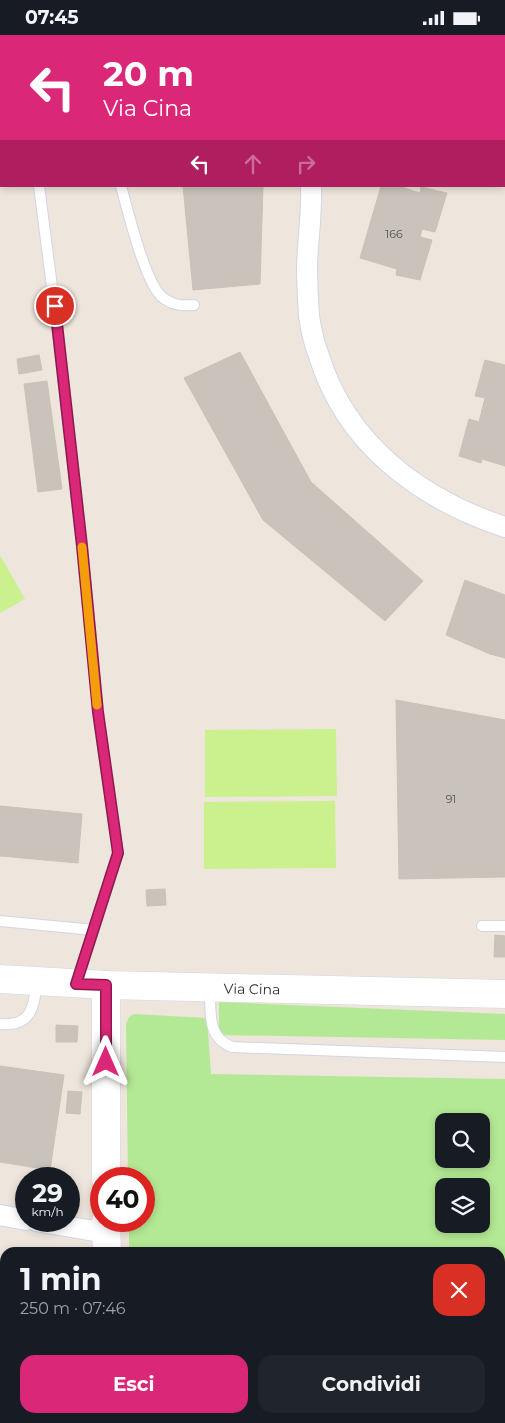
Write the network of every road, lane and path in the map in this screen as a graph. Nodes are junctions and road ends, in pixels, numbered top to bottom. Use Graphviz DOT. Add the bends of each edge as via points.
graph roads {
  1 [pos="39,187"];
  2 [pos="121,187"];
  3 [pos="311,187"];
  4 [pos="194,305"];
  5 [pos="505,527"];
  6 [pos="0,921"];
  7 [pos="482,926"];
  8 [pos="505,926"];
  9 [pos="94,930"];
  10 [pos="0,979"];
  11 [pos="37,981"];
  12 [pos="76,984"];
  13 [pos="106,985"];
  14 [pos="210,988"];
  15 [pos="505,994"];
  16 [pos="0,1024"];
  17 [pos="505,1057"];
  18 [pos="106,1167"];
  19 [pos="0,1215"];
  20 [pos="15,1218"];
  21 [pos="80,1230"];
  22 [pos="106,1236"];
  1 -- 9 [label="lane" via="82,546 98,712 118,853"];
  2 -- 4 [label="lane" via="151,282 170,302"];
  3 -- 5 [label="street" via="307,282 312,335 321,365 339,404 368,444 402,474 440,499"];
  6 -- 9 [label="lane"];
  7 -- 8 [label="lane"];
  9 -- 12 [label="lane"];
  10 -- 11 [label="street, Via Cina"];
  11 -- 12 [label="street, Via Cina"];
  11 -- 16 [label="lane" via="30,1013 18,1021"];
  12 -- 13 [label="street, Via Cina"];
  13 -- 14 [label="street, Via Cina"];
  13 -- 18 [label="street"];
  14 -- 15 [label="street, Via Cina"];
  14 -- 17 [label="lane" via="213,1030 220,1041 232,1047"];
  19 -- 20 [label="street"];
  21 -- 22 [label="street"];
}
